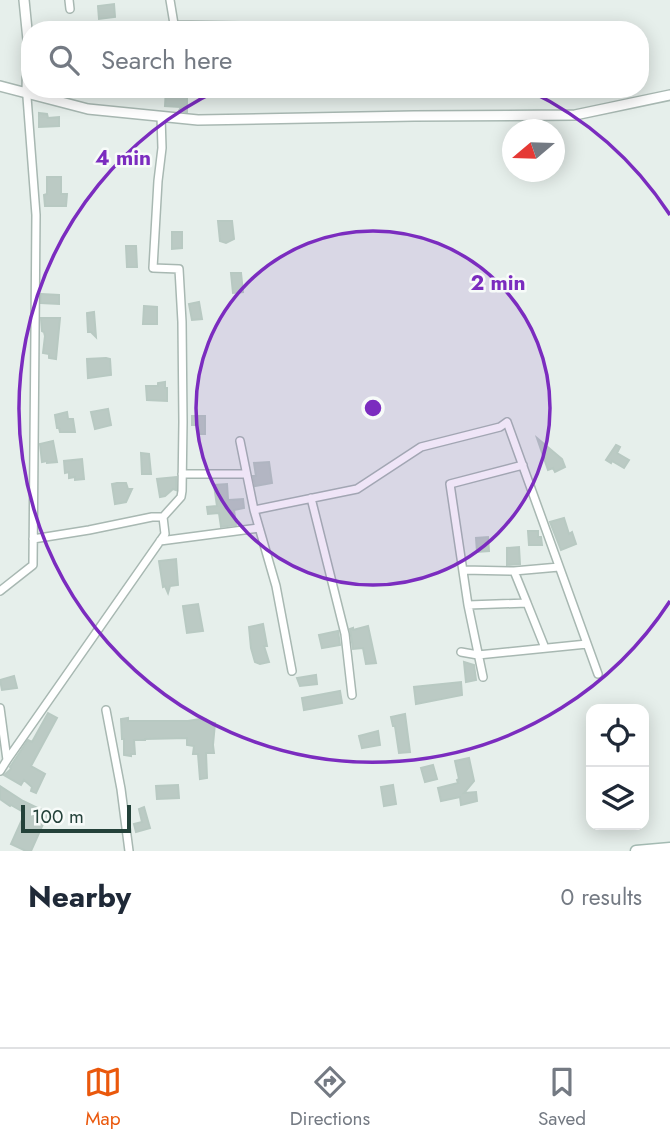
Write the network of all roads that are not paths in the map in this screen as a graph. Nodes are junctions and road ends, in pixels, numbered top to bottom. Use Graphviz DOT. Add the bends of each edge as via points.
graph roads {
  1 [pos="24,0"];
  2 [pos="170,0"];
  3 [pos="27,21"];
  4 [pos="174,21"];
  5 [pos="0,86"];
  6 [pos="21,93"];
  7 [pos="670,95"];
  8 [pos="27,98"];
  9 [pos="40,98"];
  10 [pos="161,116"];
  11 [pos="240,441"];
  12 [pos="523,464"];
  13 [pos="182,474"];
  14 [pos="246,474"];
  15 [pos="311,498"];
  16 [pos="254,510"];
  17 [pos="163,517"];
  18 [pos="259,528"];
  19 [pos="33,539"];
  20 [pos="160,541"];
  21 [pos="559,567"];
  22 [pos="463,569"];
  23 [pos="514,571"];
  24 [pos="0,591"];
  25 [pos="527,603"];
  26 [pos="468,605"];
  27 [pos="587,644"];
  28 [pos="545,648"];
  29 [pos="461,652"];
  30 [pos="478,654"];
  31 [pos="292,671"];
  32 [pos="598,674"];
  33 [pos="483,677"];
  34 [pos="352,695"];
  35 [pos="0,708"];
  36 [pos="106,710"];
  37 [pos="7,760"];
  38 [pos="0,771"];
  39 [pos="670,848"];
  40 [pos="129,851"];
  41 [pos="636,851"];
  1 -- 3 [label="street"];
  2 -- 4 [label="street"];
  5 -- 6 [label="street"];
  7 -- 10 [label="street" via="575,115 198,120"];
  8 -- 19 [label="street" via="36,215"];
  9 -- 10 [label="street" via="88,109"];
  10 -- 13 [label="street" via="153,268 179,269"];
  11 -- 14 [label="street"];
  12 -- 15 [label="street" via="507,422 421,447 357,489"];
  12 -- 21 [label="street"];
  12 -- 22 [label="street" via="450,484"];
  13 -- 14 [label="street"];
  13 -- 17 [label="street" via="181,497"];
  14 -- 16 [label="street"];
  15 -- 16 [label="street"];
  15 -- 34 [label="street" via="345,634"];
  16 -- 18 [label="street"];
  17 -- 19 [label="street"];
  17 -- 20 [label="street"];
  18 -- 20 [label="street"];
  18 -- 31 [label="street" via="276,586"];
  19 -- 24 [label="street" via="33,565"];
  20 -- 37 [label="street"];
  21 -- 23 [label="street"];
  21 -- 27 [label="street"];
  22 -- 23 [label="street"];
  22 -- 26 [label="street"];
  23 -- 25 [label="street"];
  25 -- 26 [label="street"];
  25 -- 28 [label="street"];
  26 -- 30 [label="street"];
  27 -- 28 [label="street"];
  27 -- 32 [label="street"];
  28 -- 30 [label="street"];
  29 -- 30 [label="street"];
  30 -- 33 [label="street"];
  35 -- 37 [label="street"];
  36 -- 40 [label="street"];
  37 -- 38 [label="street"];
  39 -- 41 [label="main road"];
}
